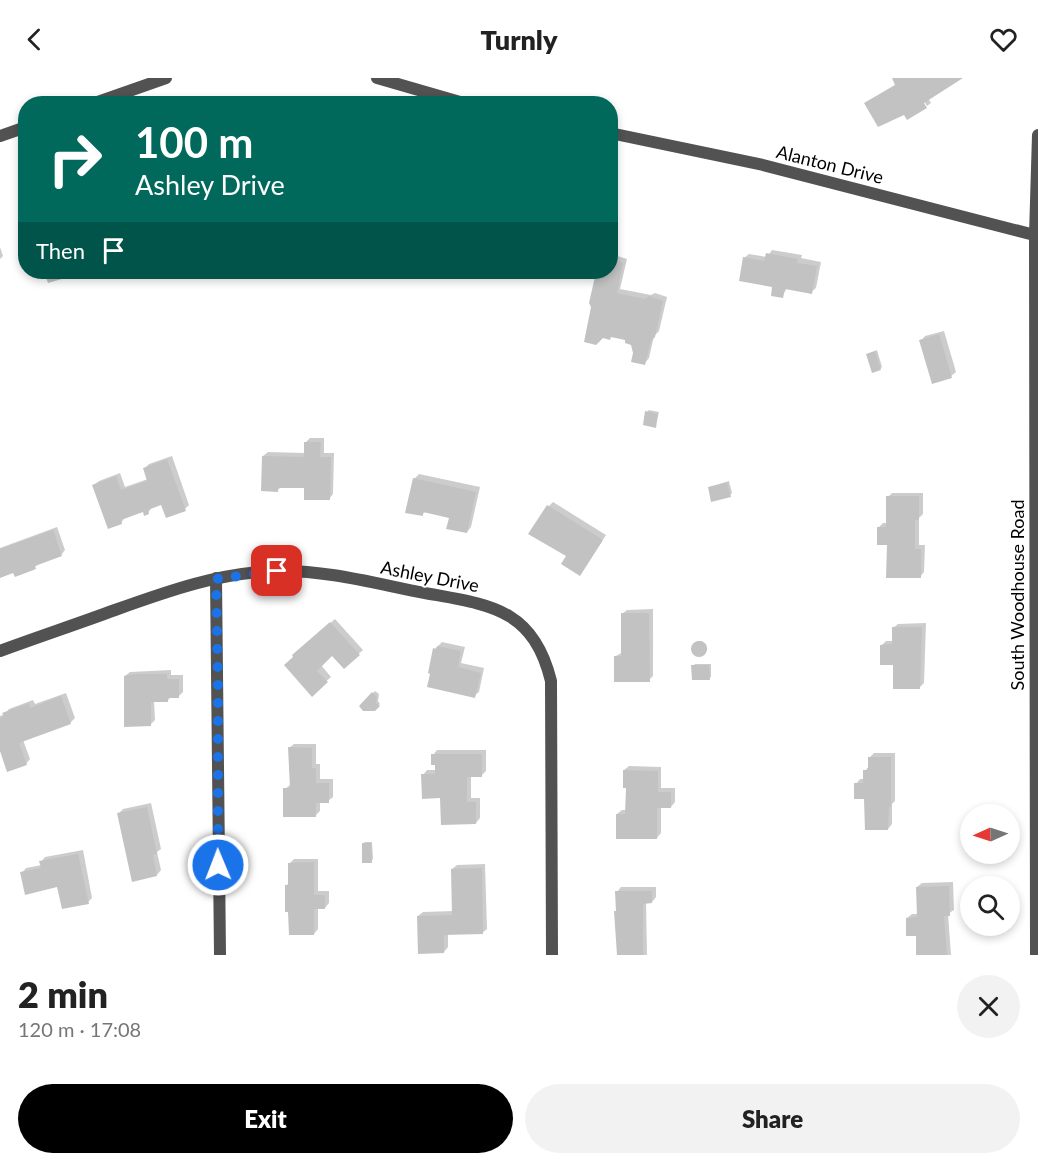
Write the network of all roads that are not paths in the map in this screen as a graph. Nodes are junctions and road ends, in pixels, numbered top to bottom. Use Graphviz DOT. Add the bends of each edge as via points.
graph roads {
  1 [pos="166,78"];
  2 [pos="377,78"];
  3 [pos="115,96"];
  4 [pos="439,96"];
  5 [pos="18,129"];
  6 [pos="0,135"];
  7 [pos="618,135"];
  8 [pos="1038,135"];
  9 [pos="1036,235"];
  10 [pos="216,579"];
  11 [pos="0,651"];
  12 [pos="219,955"];
  13 [pos="552,955"];
  14 [pos="1036,955"];
  1 -- 3 [label="street"];
  2 -- 4 [label="street"];
  5 -- 6 [label="street"];
  7 -- 9 [label="street, Alanton Drive" via="763,165"];
  8 -- 9 [label="street, South Woodhouse Road"];
  9 -- 14 [label="street, South Woodhouse Road"];
  10 -- 11 [label="street, Ashley Drive" via="168,591"];
  10 -- 12 [label="street"];
  10 -- 13 [label="street, Ashley Drive" via="277,571 316,572 470,601 510,614 526,628 539,645 551,681"];
}
